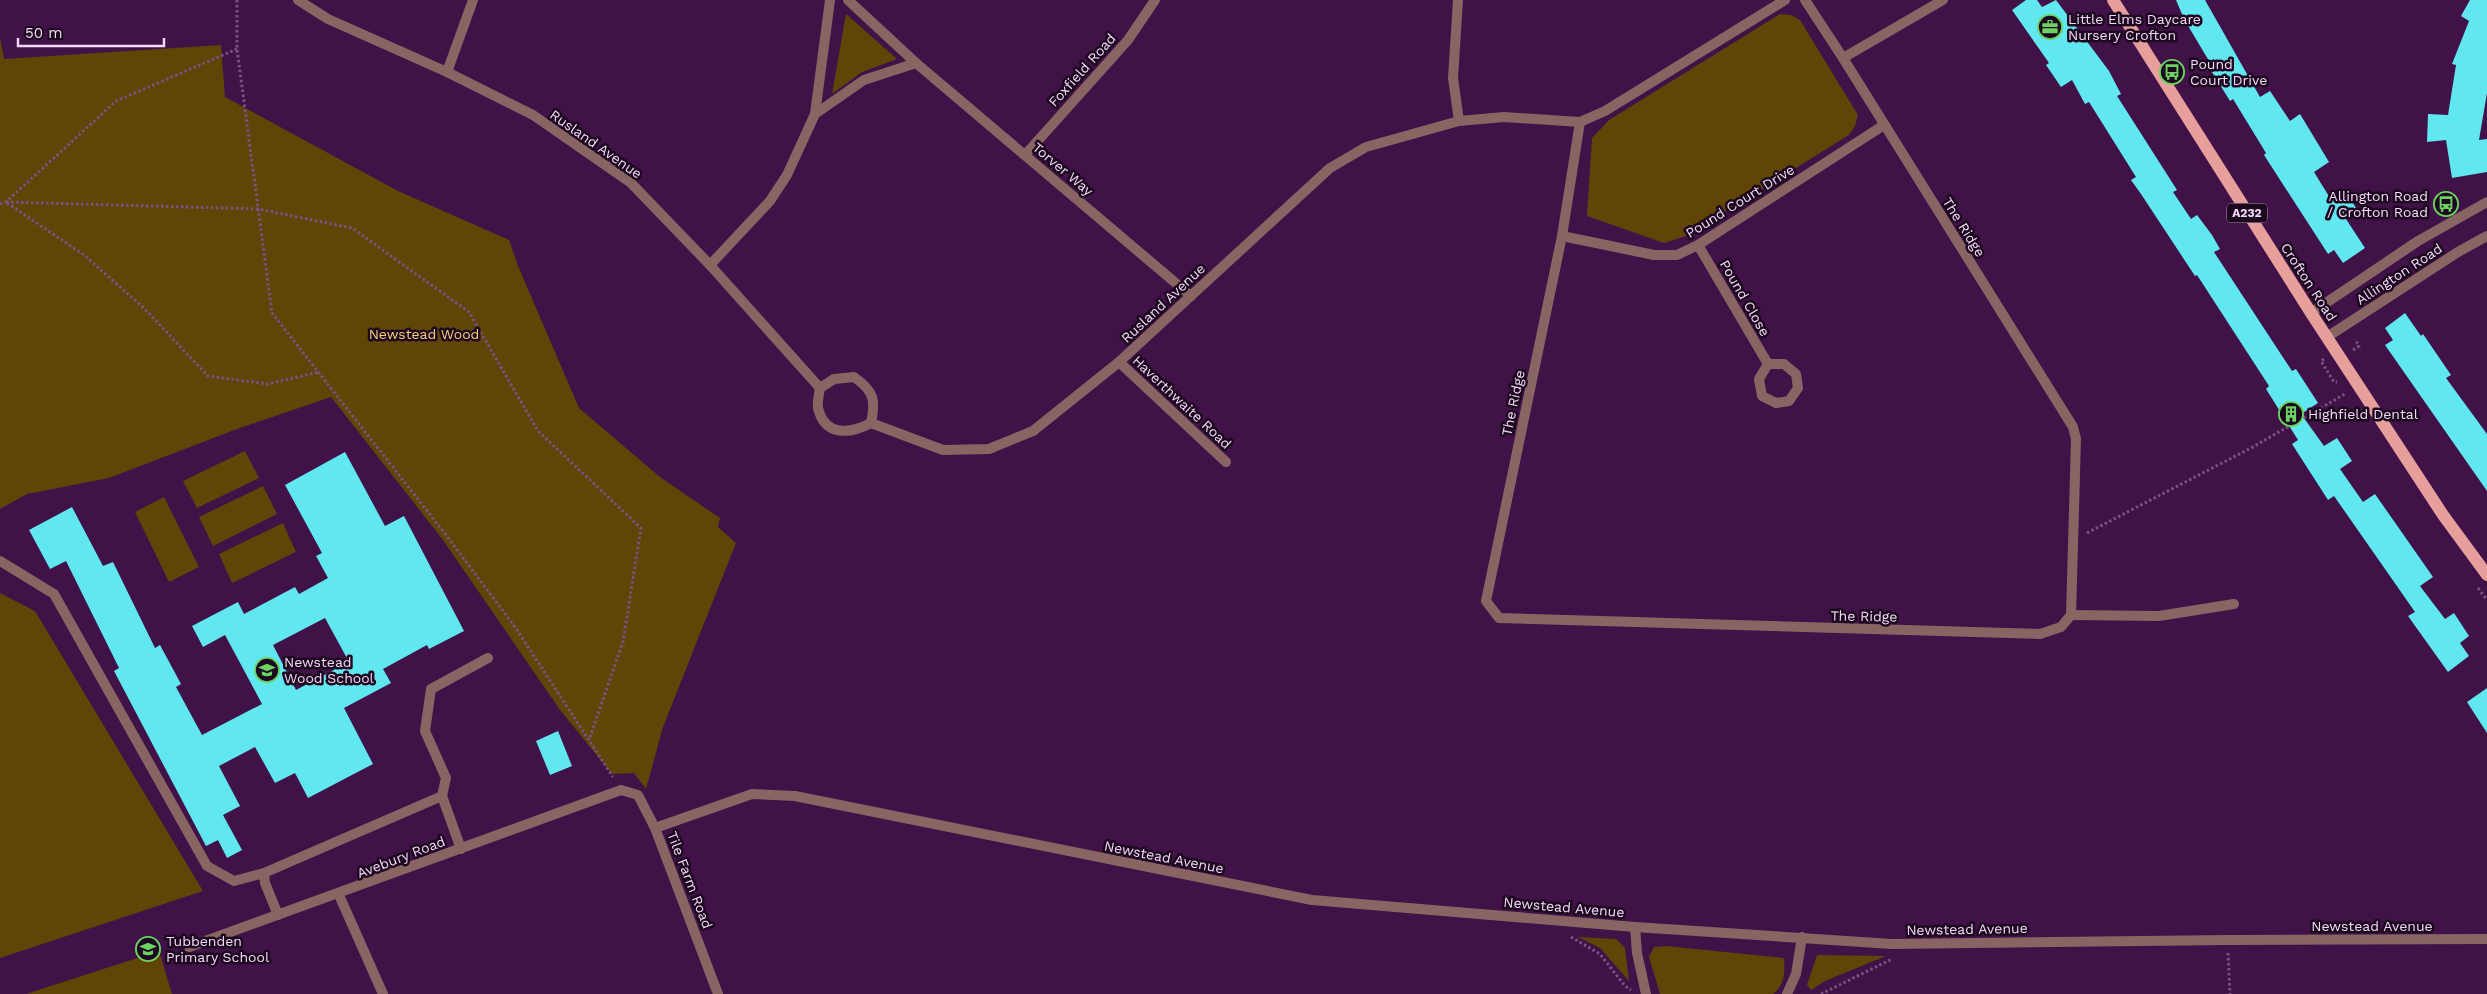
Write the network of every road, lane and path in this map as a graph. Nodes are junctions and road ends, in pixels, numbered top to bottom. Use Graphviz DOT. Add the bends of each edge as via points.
graph roads {
  1 [pos="237,0"];
  2 [pos="298,0"];
  3 [pos="473,0"];
  4 [pos="830,0"];
  5 [pos="848,0"];
  6 [pos="1155,0"];
  7 [pos="1458,0"];
  8 [pos="1785,0"];
  9 [pos="1805,0"];
  10 [pos="1943,0"];
  11 [pos="2113,0"];
  12 [pos="237,49"];
  13 [pos="1842,58"];
  14 [pos="916,63"];
  15 [pos="447,72"];
  16 [pos="815,114"];
  17 [pos="1459,121"];
  18 [pos="1580,122"];
  19 [pos="1884,125"];
  20 [pos="1025,155"];
  21 [pos="6,202"];
  22 [pos="2487,202"];
  23 [pos="0,204"];
  24 [pos="258,209"];
  25 [pos="1562,236"];
  26 [pos="2487,236"];
  27 [pos="1698,245"];
  28 [pos="710,265"];
  29 [pos="1192,296"];
  30 [pos="2311,313"];
  31 [pos="2327,337"];
  32 [pos="2355,339"];
  33 [pos="2353,350"];
  34 [pos="2324,358"];
  35 [pos="1119,362"];
  36 [pos="1768,364"];
  37 [pos="319,372"];
  38 [pos="2334,382"];
  39 [pos="2358,386"];
  40 [pos="820,388"];
  41 [pos="871,423"];
  42 [pos="1226,462"];
  43 [pos="2074,533"];
  44 [pos="0,561"];
  45 [pos="2487,575"];
  46 [pos="2234,604"];
  47 [pos="2071,615"];
  48 [pos="488,658"];
  49 [pos="588,740"];
  50 [pos="621,790"];
  51 [pos="442,796"];
  52 [pos="655,828"];
  53 [pos="461,849"];
  54 [pos="264,872"];
  55 [pos="339,895"];
  56 [pos="278,915"];
  57 [pos="1635,927"];
  58 [pos="1566,934"];
  59 [pos="1802,937"];
  60 [pos="2487,939"];
  61 [pos="2228,940"];
  62 [pos="189,947"];
  63 [pos="1897,957"];
  64 [pos="383,994"];
  65 [pos="718,994"];
  66 [pos="1638,994"];
  67 [pos="1646,994"];
  68 [pos="1787,994"];
  69 [pos="1821,994"];
  70 [pos="2230,994"];
  1 -- 12 [label="path"];
  2 -- 15 [label="street, Rusland Avenue" via="328,19"];
  3 -- 15 [label="street"];
  4 -- 16 [label="street"];
  5 -- 14 [label="street, Torver Way"];
  6 -- 20 [label="street, Foxfield Road" via="1128,40"];
  7 -- 17 [label="street" via="1453,78"];
  8 -- 18 [label="street" via="1605,111"];
  9 -- 13 [label="street"];
  10 -- 13 [label="street"];
  11 -- 30 [label="main road, Crofton Road / A232"];
  12 -- 21 [label="path" via="116,100"];
  12 -- 24 [label="path"];
  13 -- 19 [label="street, The Ridge"];
  14 -- 16 [label="street" via="864,80"];
  14 -- 20 [label="street, Torver Way"];
  15 -- 28 [label="street, Rusland Avenue" via="533,115 631,183"];
  16 -- 28 [label="street" via="787,175 770,201"];
  17 -- 18 [label="street, Rusland Avenue" via="1504,117"];
  17 -- 29 [label="street, Rusland Avenue" via="1366,147 1330,168"];
  18 -- 25 [label="street"];
  19 -- 27 [label="street, Pound Court Drive"];
  19 -- 43 [label="street, The Ridge" via="2073,427 2076,439"];
  20 -- 29 [label="street, Torver Way"];
  21 -- 23 [label="path"];
  21 -- 24 [label="path"];
  21 -- 37 [label="path" via="84,255 145,309 208,376 268,384"];
  22 -- 30 [label="street, Allington Road" via="2418,241"];
  24 -- 37 [label="path" via="272,313"];
  24 -- 49 [label="path" via="352,228 469,312 538,431 641,528 623,642"];
  25 -- 27 [label="street, Pound Court Drive" via="1654,255 1676,255"];
  25 -- 47 [label="street, The Ridge" via="1486,601 1499,618 2040,634 2060,627"];
  26 -- 31 [label="street, Allington Road"];
  27 -- 36 [label="street, Pound Close"];
  28 -- 40 [label="street, Rusland Avenue"];
  29 -- 35 [label="street, Rusland Avenue"];
  30 -- 31 [label="main road, Crofton Road / A232"];
  31 -- 39 [label="main road, Crofton Road / A232"];
  32 -- 33 [label="path" via="2359,346"];
  34 -- 38 [label="path" via="2321,361"];
  35 -- 41 [label="street, Rusland Avenue" via="1033,431 989,449 943,450"];
  35 -- 42 [label="street, Haverthwaite Road"];
  37 -- 49 [label="path" via="515,627"];
  39 -- 43 [label="path" via="2252,448 2089,533"];
  39 -- 45 [label="main road, Crofton Road / A232" via="2443,515"];
  40 -- 41 [label="street" via="818,407 826,424 841,432 857,431"];
  40 -- 41 [label="street" via="834,378 854,378 862,383 869,388 875,407"];
  43 -- 47 [label="street, The Ridge"];
  44 -- 54 [label="street" via="54,594 207,866 234,881"];
  46 -- 47 [label="street" via="2159,616"];
  48 -- 51 [label="street" via="431,689 425,731 446,778"];
  49 -- 50 [label="path"];
  50 -- 52 [label="street, Tile Farm Road" via="638,795"];
  50 -- 53 [label="street, Avebury Road"];
  51 -- 53 [label="street"];
  51 -- 54 [label="street"];
  52 -- 57 [label="street, Newstead Avenue" via="752,794 795,796 1312,900"];
  52 -- 65 [label="street, Tile Farm Road"];
  53 -- 55 [label="street, Avebury Road"];
  54 -- 56 [label="street"];
  55 -- 56 [label="street, Avebury Road"];
  55 -- 64 [label="street"];
  56 -- 62 [label="street, Avebury Road"];
  57 -- 59 [label="street, Newstead Avenue"];
  57 -- 67 [label="street"];
  58 -- 66 [label="path" via="1600,954 1625,986"];
  59 -- 61 [label="street, Newstead Avenue" via="1892,944"];
  59 -- 68 [label="street" via="1796,974"];
  60 -- 61 [label="street, Newstead Avenue"];
  61 -- 70 [label="path"];
  63 -- 69 [label="path"];
}
